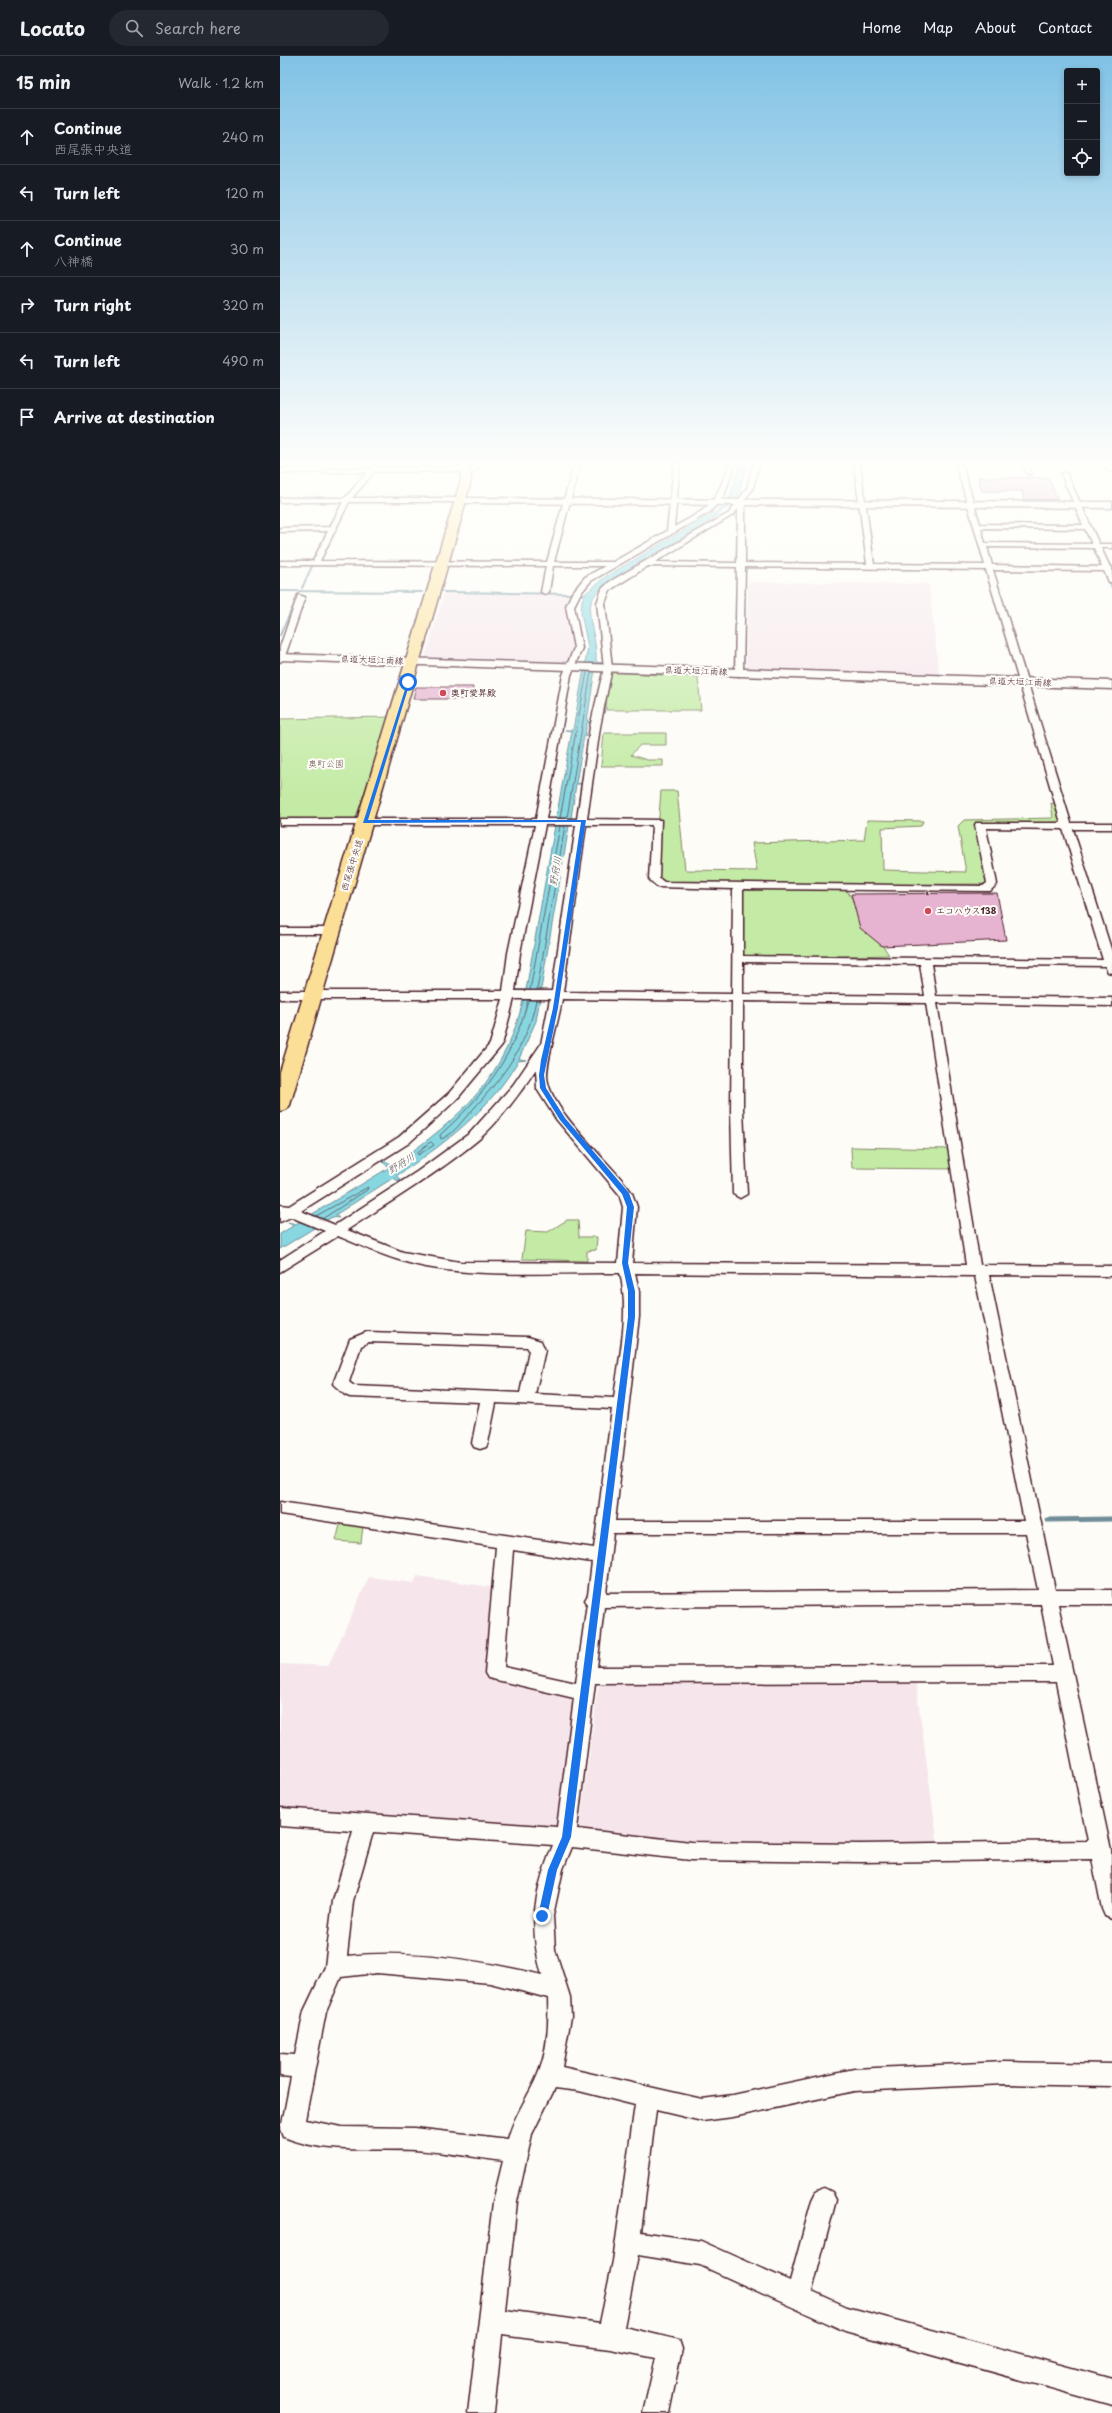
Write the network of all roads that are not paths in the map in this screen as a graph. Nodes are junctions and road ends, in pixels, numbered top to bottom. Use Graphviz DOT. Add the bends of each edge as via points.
graph roads {
  1 [pos="439,574"];
  2 [pos="548,574"];
  3 [pos="597,574"];
  4 [pos="631,574"];
  5 [pos="740,574"];
  6 [pos="992,574"];
  7 [pos="545,592"];
  8 [pos="301,597"];
  9 [pos="280,658"];
  10 [pos="414,662"];
  11 [pos="572,667"];
  12 [pos="608,668"];
  13 [pos="739,673"];
  14 [pos="1022,682"];
  15 [pos="1112,685"];
  16 [pos="541,820"];
  17 [pos="583,820"];
  18 [pos="280,822"];
  19 [pos="365,822"];
  20 [pos="1067,826"];
  21 [pos="1112,826"];
  22 [pos="738,887"];
  23 [pos="280,931"];
  24 [pos="332,931"];
  25 [pos="737,959"];
  26 [pos="925,962"];
  27 [pos="1111,967"];
  28 [pos="312,995"];
  29 [pos="557,995"];
  30 [pos="280,996"];
  31 [pos="509,996"];
  32 [pos="737,998"];
  33 [pos="930,1000"];
  34 [pos="1112,1002"];
  35 [pos="549,1039"];
  36 [pos="280,1105"];
  37 [pos="740,1194"];
  38 [pos="285,1213"];
  39 [pos="336,1230"];
  40 [pos="280,1267"];
  41 [pos="627,1267"];
  42 [pos="977,1272"];
  43 [pos="1112,1272"];
  44 [pos="489,1397"];
  45 [pos="526,1399"];
  46 [pos="621,1404"];
  47 [pos="480,1443"];
  48 [pos="280,1508"];
  49 [pos="1034,1527"];
  50 [pos="604,1528"];
  51 [pos="505,1542"];
  52 [pos="600,1556"];
  53 [pos="1112,1597"];
  54 [pos="1049,1598"];
  55 [pos="594,1600"];
  56 [pos="1065,1674"];
  57 [pos="586,1684"];
  58 [pos="280,1817"];
  59 [pos="365,1825"];
  60 [pos="566,1837"];
  61 [pos="1106,1861"];
  62 [pos="1112,1909"];
  63 [pos="334,1968"];
  64 [pos="556,1989"];
  65 [pos="280,2065"];
  66 [pos="303,2067"];
  67 [pos="1112,2075"];
  68 [pos="549,2076"];
  69 [pos="647,2096"];
  70 [pos="517,2151"];
  71 [pos="824,2200"];
  72 [pos="627,2242"];
  73 [pos="798,2298"];
  74 [pos="493,2321"];
  75 [pos="610,2337"];
  76 [pos="1112,2392"];
  77 [pos="482,2413"];
  78 [pos="656,2413"];
  1 -- 10 [label="main road, 西尾張中央道"];
  2 -- 7 [label="street"];
  3 -- 11 [label="street" via="588,579 575,594 570,606 578,648"];
  4 -- 12 [label="street" via="612,584 602,596 601,613"];
  5 -- 13 [label="street"];
  6 -- 14 [label="street"];
  8 -- 9 [label="street"];
  9 -- 10 [label="main road, 県道大垣江南線"];
  10 -- 11 [label="main road, 県道大垣江南線"];
  10 -- 19 [label="main road, 西尾張中央道"];
  11 -- 12 [label="main road, 県道大垣江南線"];
  11 -- 16 [label="street" via="567,675"];
  12 -- 13 [label="main road, 県道大垣江南線"];
  12 -- 17 [label="street" via="595,727"];
  13 -- 14 [label="main road, 県道大垣江南線"];
  14 -- 15 [label="main road, 県道大垣江南線"];
  14 -- 20 [label="street"];
  16 -- 17 [label="street"];
  16 -- 19 [label="street"];
  16 -- 31 [label="street" via="514,953"];
  17 -- 22 [label="street" via="657,822 654,879 661,886"];
  17 -- 29 [label="street"];
  18 -- 19 [label="street"];
  19 -- 24 [label="main road, 西尾張中央道"];
  20 -- 21 [label="street"];
  20 -- 22 [label="street" via="980,825 992,884 986,889"];
  20 -- 27 [label="street"];
  22 -- 25 [label="street"];
  23 -- 24 [label="street"];
  24 -- 28 [label="main road, 西尾張中央道"];
  25 -- 26 [label="street"];
  25 -- 32 [label="street"];
  26 -- 27 [label="street"];
  26 -- 33 [label="street"];
  28 -- 30 [label="street"];
  28 -- 31 [label="street"];
  28 -- 36 [label="main road, 西尾張中央道"];
  29 -- 31 [label="street"];
  29 -- 32 [label="street"];
  29 -- 35 [label="street"];
  31 -- 38 [label="street" via="496,1045 453,1096 404,1140"];
  32 -- 33 [label="street"];
  32 -- 37 [label="street"];
  33 -- 34 [label="street"];
  33 -- 42 [label="street"];
  35 -- 39 [label="street" via="518,1087 474,1136 449,1157"];
  35 -- 41 [label="street" via="542,1075 543,1088 562,1119 625,1193 630,1207 625,1263"];
  38 -- 39 [label="street"];
  39 -- 40 [label="street"];
  39 -- 41 [label="street" via="398,1255 460,1267"];
  41 -- 42 [label="street"];
  41 -- 46 [label="street" via="632,1291 632,1317"];
  42 -- 43 [label="street"];
  42 -- 49 [label="street"];
  44 -- 45 [label="street"];
  44 -- 45 [label="street" via="350,1391 341,1384 355,1343 367,1337 528,1342 536,1345 537,1350"];
  44 -- 47 [label="street"];
  45 -- 46 [label="street"];
  46 -- 50 [label="street"];
  48 -- 51 [label="street"];
  49 -- 50 [label="street"];
  49 -- 54 [label="street"];
  50 -- 52 [label="street"];
  51 -- 52 [label="street"];
  51 -- 57 [label="street" via="494,1673"];
  52 -- 55 [label="street"];
  53 -- 54 [label="street"];
  54 -- 55 [label="street"];
  54 -- 56 [label="street"];
  55 -- 57 [label="street"];
  56 -- 57 [label="street"];
  56 -- 61 [label="street"];
  57 -- 60 [label="street"];
  58 -- 59 [label="street"];
  59 -- 60 [label="street"];
  59 -- 63 [label="street" via="344,1901"];
  60 -- 61 [label="street" via="698,1851 869,1853"];
  60 -- 64 [label="street" via="553,1870 542,1916 545,1950"];
  61 -- 62 [label="street"];
  63 -- 64 [label="street" via="378,1963 490,1973"];
  63 -- 66 [label="street" via="315,2011"];
  64 -- 68 [label="street" via="560,2017"];
  65 -- 66 [label="street"];
  66 -- 70 [label="street" via="292,2128 342,2138 415,2139"];
  67 -- 69 [label="street" via="1004,2073 854,2080 733,2106 702,2110"];
  68 -- 69 [label="street" via="579,2080 617,2091"];
  68 -- 70 [label="street" via="521,2132"];
  69 -- 72 [label="street"];
  70 -- 74 [label="street" via="505,2202"];
  71 -- 73 [label="street"];
  72 -- 73 [label="street" via="701,2253"];
  72 -- 75 [label="street"];
  73 -- 76 [label="street" via="845,2319"];
  74 -- 75 [label="street"];
  74 -- 77 [label="street"];
  75 -- 78 [label="street" via="670,2349"];
}
